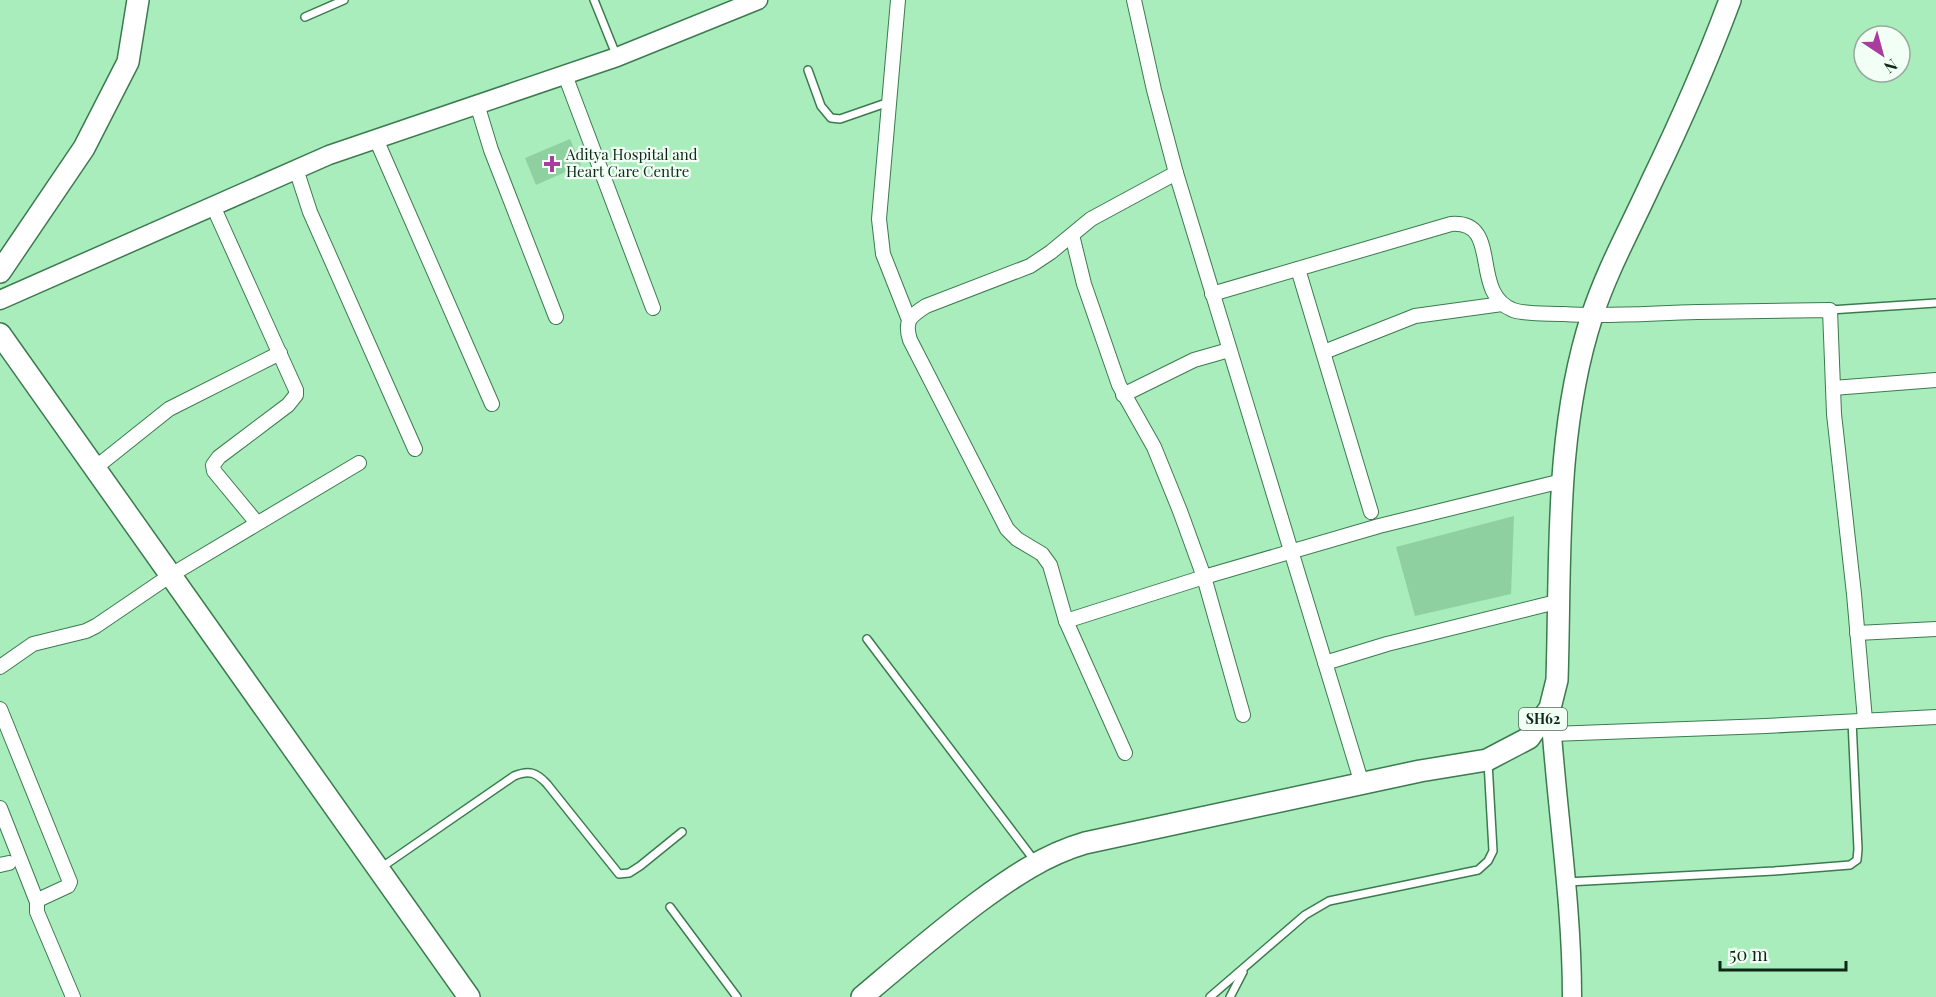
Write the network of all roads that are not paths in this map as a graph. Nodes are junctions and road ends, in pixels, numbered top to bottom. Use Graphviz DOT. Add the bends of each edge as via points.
graph roads {
  1 [pos="138,0"];
  2 [pos="344,0"];
  3 [pos="594,0"];
  4 [pos="758,0"];
  5 [pos="898,0"];
  6 [pos="1134,0"];
  7 [pos="1731,0"];
  8 [pos="305,16"];
  9 [pos="617,57"];
  10 [pos="808,70"];
  11 [pos="565,75"];
  12 [pos="889,102"];
  13 [pos="477,104"];
  14 [pos="376,139"];
  15 [pos="296,169"];
  16 [pos="1176,173"];
  17 [pos="213,206"];
  18 [pos="1072,235"];
  19 [pos="1298,269"];
  20 [pos="0,272"];
  21 [pos="1212,294"];
  22 [pos="0,300"];
  23 [pos="1936,303"];
  24 [pos="1502,304"];
  25 [pos="653,308"];
  26 [pos="1830,310"];
  27 [pos="1592,316"];
  28 [pos="556,317"];
  29 [pos="909,320"];
  30 [pos="0,334"];
  31 [pos="1229,350"];
  32 [pos="1324,352"];
  33 [pos="280,353"];
  34 [pos="1936,380"];
  35 [pos="1833,388"];
  36 [pos="1123,395"];
  37 [pos="492,404"];
  38 [pos="415,449"];
  39 [pos="360,463"];
  40 [pos="95,468"];
  41 [pos="1562,481"];
  42 [pos="1371,512"];
  43 [pos="257,523"];
  44 [pos="1291,552"];
  45 [pos="171,575"];
  46 [pos="1204,577"];
  47 [pos="1560,602"];
  48 [pos="1066,621"];
  49 [pos="1936,629"];
  50 [pos="1857,633"];
  51 [pos="867,639"];
  52 [pos="1324,663"];
  53 [pos="0,667"];
  54 [pos="1550,708"];
  55 [pos="0,710"];
  56 [pos="1243,715"];
  57 [pos="1936,717"];
  58 [pos="1858,720"];
  59 [pos="1552,734"];
  60 [pos="1125,753"];
  61 [pos="1487,759"];
  62 [pos="1362,784"];
  63 [pos="0,808"];
  64 [pos="682,832"];
  65 [pos="1036,862"];
  66 [pos="380,869"];
  67 [pos="1567,882"];
  68 [pos="37,902"];
  69 [pos="670,907"];
  70 [pos="1245,968"];
  71 [pos="73,997"];
  72 [pos="469,997"];
  73 [pos="737,997"];
  74 [pos="862,997"];
  75 [pos="1210,997"];
  76 [pos="1230,997"];
  77 [pos="1572,997"];
  1 -- 20 [label="main road" via="128,62 84,148"];
  2 -- 8 [label="lane"];
  3 -- 9 [label="lane"];
  4 -- 9 [label="street"];
  5 -- 12 [label="street"];
  6 -- 16 [label="street"];
  7 -- 27 [label="main road, SH62"];
  9 -- 11 [label="street"];
  10 -- 12 [label="lane" via="821,106 831,118 840,119"];
  11 -- 13 [label="street"];
  11 -- 25 [label="street"];
  12 -- 29 [label="street" via="880,236"];
  13 -- 14 [label="street"];
  13 -- 28 [label="street"];
  14 -- 15 [label="street"];
  14 -- 37 [label="street"];
  15 -- 17 [label="street"];
  15 -- 38 [label="street" via="310,212"];
  16 -- 18 [label="street" via="1091,219"];
  16 -- 21 [label="street"];
  17 -- 22 [label="street"];
  17 -- 33 [label="street"];
  18 -- 29 [label="street" via="1030,266 926,306"];
  18 -- 36 [label="street" via="1084,284"];
  19 -- 21 [label="street"];
  19 -- 24 [label="street" via="1461,223 1479,234 1492,291"];
  19 -- 32 [label="street"];
  21 -- 31 [label="street"];
  23 -- 26 [label="lane"];
  24 -- 27 [label="street" via="1515,311"];
  24 -- 32 [label="street" via="1415,316"];
  26 -- 27 [label="street"];
  26 -- 35 [label="street"];
  27 -- 41 [label="main road, SH62" via="1578,374"];
  29 -- 48 [label="street" via="910,340 1007,529 1042,554 1050,565"];
  30 -- 40 [label="main road"];
  31 -- 36 [label="street" via="1194,360"];
  31 -- 44 [label="street"];
  32 -- 42 [label="street"];
  33 -- 40 [label="street" via="170,410"];
  33 -- 43 [label="street" via="296,395 213,465"];
  34 -- 35 [label="street"];
  35 -- 50 [label="street"];
  36 -- 46 [label="street" via="1154,447"];
  39 -- 43 [label="street"];
  40 -- 45 [label="main road"];
  41 -- 44 [label="street"];
  41 -- 47 [label="main road, SH62"];
  43 -- 45 [label="street"];
  44 -- 46 [label="street"];
  44 -- 52 [label="street"];
  45 -- 53 [label="street" via="96,626 33,644"];
  45 -- 66 [label="main road"];
  46 -- 48 [label="street"];
  46 -- 56 [label="street"];
  47 -- 52 [label="street"];
  47 -- 54 [label="main road, SH62" via="1557,680"];
  48 -- 60 [label="street"];
  49 -- 50 [label="street"];
  50 -- 58 [label="street"];
  51 -- 65 [label="lane"];
  52 -- 62 [label="street"];
  54 -- 59 [label="street"];
  54 -- 61 [label="main road, SH62" via="1529,738"];
  55 -- 68 [label="street" via="70,882"];
  57 -- 58 [label="street"];
  58 -- 59 [label="street"];
  58 -- 67 [label="lane" via="1858,849 1857,860 1850,865"];
  59 -- 67 [label="street"];
  61 -- 62 [label="main road, SH62"];
  61 -- 70 [label="lane" via="1493,851 1478,870 1329,901 1305,915"];
  62 -- 65 [label="main road, SH62" via="1085,843"];
  63 -- 68 [label="street"];
  64 -- 66 [label="lane" via="629,873 619,874 547,784 537,774 526,771"];
  65 -- 74 [label="main road, SH62" via="935,934"];
  66 -- 72 [label="main road"];
  67 -- 77 [label="street"];
  68 -- 71 [label="street" via="37,912"];
  69 -- 73 [label="lane"];
  70 -- 75 [label="lane"];
  70 -- 76 [label="lane"];
}
